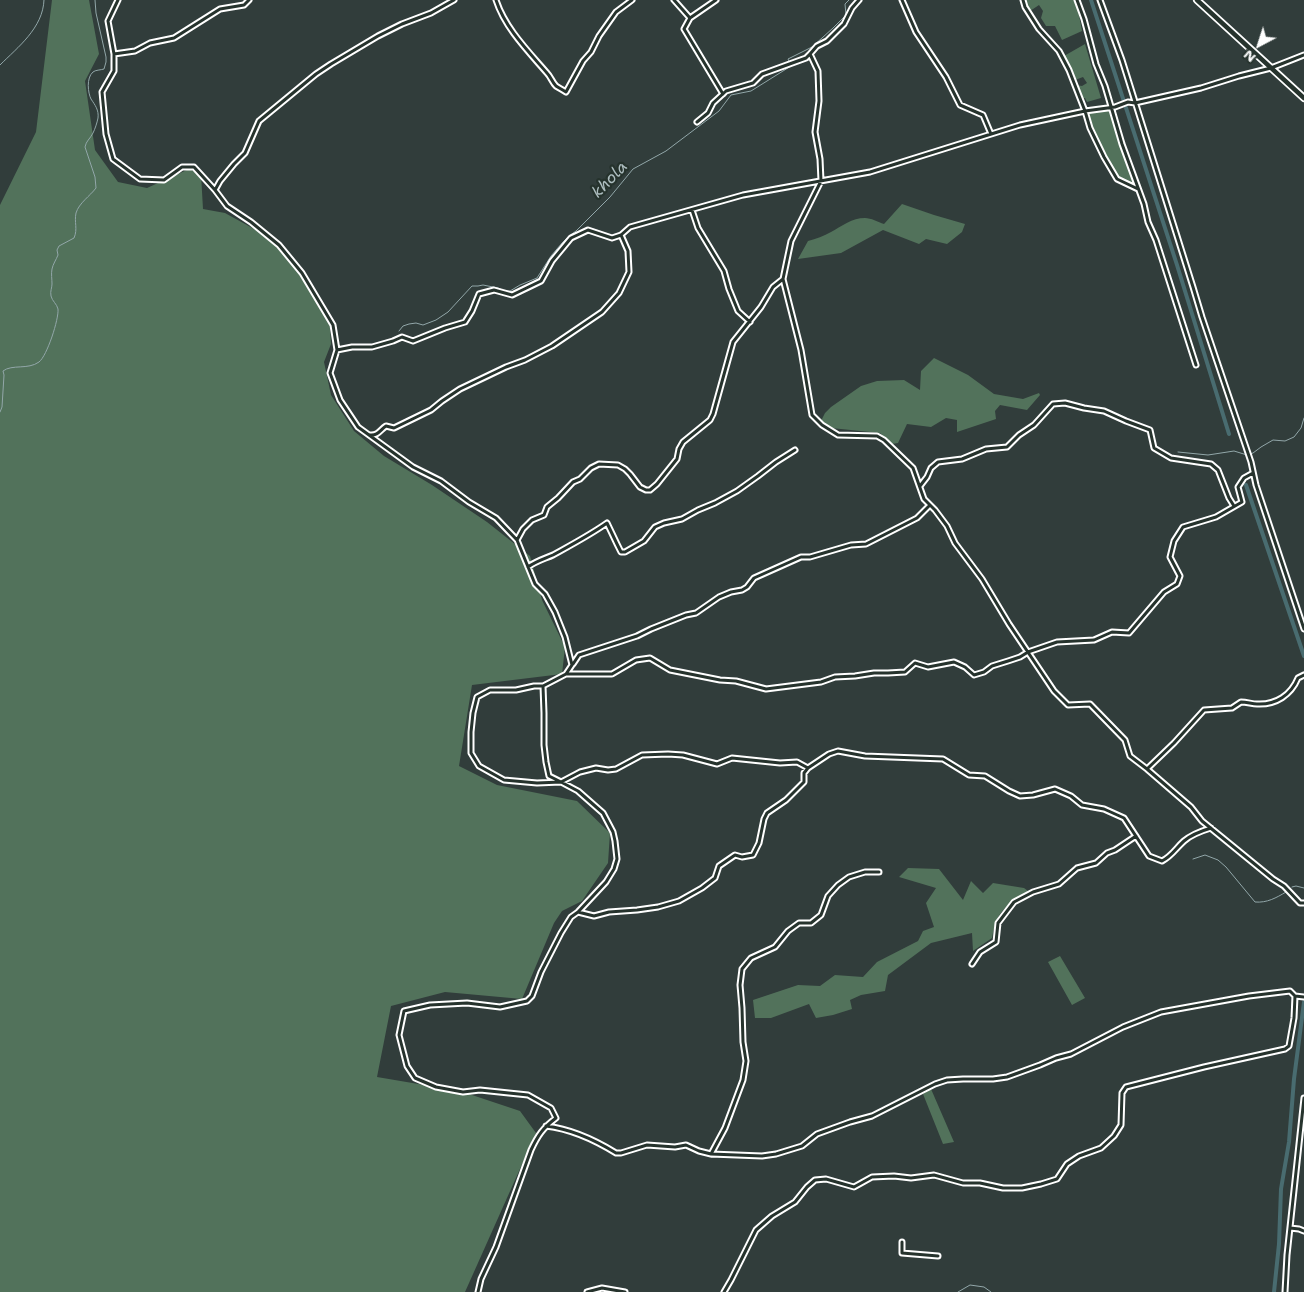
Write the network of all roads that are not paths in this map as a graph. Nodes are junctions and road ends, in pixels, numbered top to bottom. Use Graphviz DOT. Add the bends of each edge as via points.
graph roads {
  1 [pos="118,0"];
  2 [pos="249,0"];
  3 [pos="454,0"];
  4 [pos="496,0"];
  5 [pos="632,0"];
  6 [pos="674,0"];
  7 [pos="716,0"];
  8 [pos="860,0"];
  9 [pos="902,0"];
  10 [pos="1023,0"];
  11 [pos="1077,0"];
  12 [pos="1100,0"];
  13 [pos="1198,0"];
  14 [pos="690,18"];
  15 [pos="114,54"];
  16 [pos="810,54"];
  17 [pos="1304,55"];
  18 [pos="1272,68"];
  19 [pos="723,94"];
  20 [pos="1304,98"];
  21 [pos="1134,103"];
  22 [pos="1113,107"];
  23 [pos="1085,111"];
  24 [pos="697,122"];
  25 [pos="990,134"];
  26 [pos="822,181"];
  27 [pos="1138,188"];
  28 [pos="215,190"];
  29 [pos="692,210"];
  30 [pos="621,235"];
  31 [pos="783,278"];
  32 [pos="750,322"];
  33 [pos="337,350"];
  34 [pos="1196,365"];
  35 [pos="367,435"];
  36 [pos="795,450"];
  37 [pos="1253,473"];
  38 [pos="920,486"];
  39 [pos="930,505"];
  40 [pos="1234,506"];
  41 [pos="517,540"];
  42 [pos="528,566"];
  43 [pos="1304,629"];
  44 [pos="1028,652"];
  45 [pos="572,665"];
  46 [pos="566,674"];
  47 [pos="1303,675"];
  48 [pos="543,686"];
  49 [pos="808,768"];
  50 [pos="1147,770"];
  51 [pos="561,782"];
  52 [pos="1211,828"];
  53 [pos="1136,836"];
  54 [pos="879,872"];
  55 [pos="1304,904"];
  56 [pos="578,912"];
  57 [pos="972,964"];
  58 [pos="1295,996"];
  59 [pos="1302,997"];
  60 [pos="1304,1098"];
  61 [pos="545,1126"];
  62 [pos="711,1154"];
  63 [pos="1290,1228"];
  64 [pos="1304,1231"];
  65 [pos="902,1242"];
  66 [pos="938,1256"];
  67 [pos="478,1292"];
  68 [pos="587,1292"];
  69 [pos="625,1292"];
  70 [pos="724,1292"];
  71 [pos="1285,1292"];
  1 -- 15 [label="street" via="108,21"];
  2 -- 15 [label="street" via="244,5 220,8 174,38 150,43 135,51"];
  3 -- 28 [label="street" via="378,36 316,74 259,121 245,153"];
  4 -- 5 [label="street" via="500,11 534,59 555,85 566,92 616,12"];
  6 -- 14 [label="street"];
  7 -- 14 [label="street"];
  8 -- 16 [label="street" via="844,24"];
  9 -- 25 [label="street" via="916,32 960,105 983,115"];
  10 -- 23 [label="street" via="1039,29 1069,70"];
  11 -- 22 [label="street"];
  12 -- 21 [label="street"];
  13 -- 18 [label="street"];
  14 -- 19 [label="street" via="684,29"];
  15 -- 28 [label="street" via="114,71 102,92 106,134 113,159 140,178 164,180 182,167 194,167"];
  16 -- 19 [label="street" via="762,74 753,83"];
  16 -- 26 [label="street" via="818,71 819,101 814,132"];
  17 -- 18 [label="street"];
  18 -- 20 [label="street"];
  18 -- 21 [label="street"];
  19 -- 24 [label="street"];
  21 -- 22 [label="street"];
  21 -- 37 [label="street"];
  22 -- 23 [label="street"];
  22 -- 27 [label="street"];
  23 -- 25 [label="street"];
  23 -- 27 [label="street" via="1097,143 1117,179"];
  25 -- 26 [label="street" via="870,172"];
  26 -- 29 [label="street" via="744,195"];
  26 -- 31 [label="street" via="791,241"];
  27 -- 34 [label="street"];
  28 -- 33 [label="street" via="227,206 279,245 302,273 333,325"];
  29 -- 30 [label="street" via="630,227"];
  29 -- 32 [label="street" via="698,228 724,271 738,311"];
  30 -- 33 [label="street" via="612,238 588,230 571,238 541,281 512,295 494,290 478,294 465,322 413,341 402,337 372,347"];
  30 -- 35 [label="street" via="628,251 629,272 619,293 602,312 552,346 460,389 431,410 394,428 386,426 376,434"];
  31 -- 32 [label="street" via="773,287"];
  31 -- 38 [label="street" via="801,350 812,415 838,435 877,436 884,440 913,468"];
  32 -- 41 [label="street" via="733,342 710,420 682,442 677,459 658,484 650,490 640,488 625,469 618,465 599,464 573,482 544,515 523,529"];
  33 -- 35 [label="street" via="330,373 340,400"];
  35 -- 41 [label="street" via="496,518"];
  36 -- 42 [label="street" via="737,491 682,520 655,527 644,541 626,552 621,552 607,523"];
  37 -- 40 [label="street" via="1238,487 1242,502"];
  37 -- 43 [label="street"];
  38 -- 39 [label="street" via="924,499"];
  38 -- 40 [label="street" via="938,462 962,459 986,449 1007,447 1053,404 1065,403 1104,411 1150,430 1154,448 1171,458 1211,464 1218,470"];
  39 -- 44 [label="street"];
  39 -- 45 [label="street" via="917,518 866,544 801,557 754,578 747,587 719,597 696,613 579,654"];
  40 -- 44 [label="street" via="1216,517 1183,527 1174,541 1170,557 1180,576 1177,584 1164,592 1129,633 1112,632 1094,640 1057,642"];
  41 -- 42 [label="street"];
  42 -- 45 [label="street" via="535,584 555,612 566,637"];
  44 -- 46 [label="street" via="974,675 954,662 928,667 914,663 904,672 835,677 821,682 766,689 670,670 650,658 636,660 612,674"];
  44 -- 50 [label="street" via="1054,691 1068,704 1090,704 1126,740 1130,756"];
  45 -- 46 [label="street"];
  46 -- 48 [label="street"];
  47 -- 50 [label="street" via="1290,692 1277,701 1255,705 1241,702 1232,708 1204,710"];
  48 -- 51 [label="street" via="546,762 549,776"];
  48 -- 51 [label="street" via="490,690 477,697 471,753 479,766 504,780"];
  49 -- 51 [label="street" via="797,762 732,758 717,764 683,755 642,755 616,768 580,772"];
  49 -- 53 [label="street" via="838,751 865,756 943,759 969,775 985,776 1020,796 1055,789 1082,805 1104,808 1124,818"];
  49 -- 56 [label="street" via="804,782 767,813 753,855 730,858 719,866 715,878 702,888 658,907 594,916"];
  50 -- 52 [label="street"];
  51 -- 56 [label="street" via="578,790 603,813 616,841 614,868 606,882"];
  52 -- 53 [label="street" via="1198,832 1162,861 1149,856"];
  52 -- 55 [label="street"];
  53 -- 57 [label="street" via="1106,853 1096,863 1077,868 1059,884 1014,902 998,923 996,942 980,952"];
  54 -- 62 [label="street" via="865,872 838,885 828,896 820,915 811,923 799,923 775,947 750,958 742,969 740,985 746,1061 743,1080 725,1128"];
  56 -- 61 [label="street" via="561,933 527,1001 500,1007 467,1003 430,1005 404,1012 399,1035 407,1066 415,1078 436,1087 463,1092 480,1090 528,1095 551,1108 556,1118"];
  58 -- 59 [label="street"];
  58 -- 62 [label="street" via="1290,991 1161,1012 1124,1026 1071,1054 1007,1077 947,1080 935,1084 872,1116 816,1134 802,1146 787,1151 762,1156"];
  58 -- 70 [label="street" via="1289,1046 1126,1087 1122,1093 1121,1125 1114,1136 1101,1148 1067,1164 1057,1179 1022,1188 963,1183 934,1175 872,1177 854,1187 826,1179 815,1180 795,1202 756,1230"];
  60 -- 63 [label="street"];
  61 -- 62 [label="street" via="585,1136 616,1153 647,1145 686,1145"];
  61 -- 67 [label="street" via="529,1156"];
  63 -- 64 [label="street"];
  63 -- 71 [label="street"];
  65 -- 66 [label="street" via="902,1253"];
  68 -- 69 [label="street" via="602,1288"];
}
